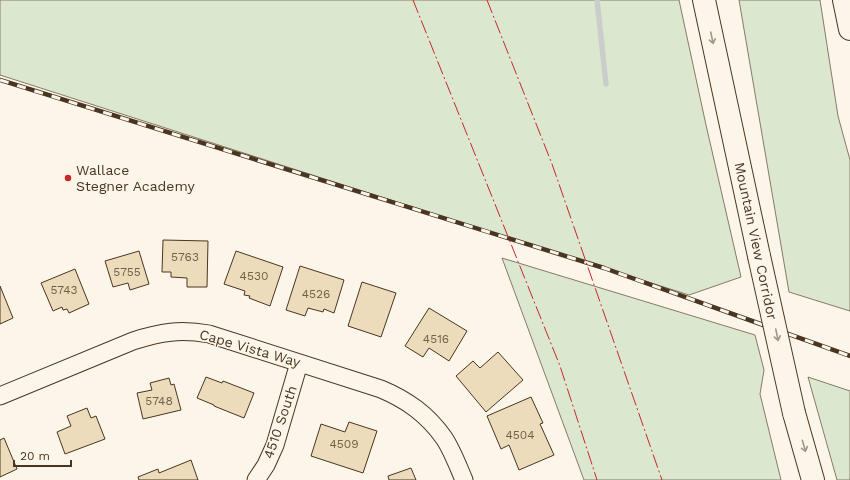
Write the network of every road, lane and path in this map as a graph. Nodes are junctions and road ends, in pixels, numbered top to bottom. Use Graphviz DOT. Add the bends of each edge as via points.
graph roads {
  1 [pos="704,0"];
  2 [pos="844,0"];
  3 [pos="850,28"];
  4 [pos="300,363"];
  5 [pos="0,396"];
  6 [pos="256,480"];
  7 [pos="464,480"];
  8 [pos="813,480"];
  1 -- 8 [label="highway, Mountain View Corridor, one-way, bridge" via="794,413"];
  2 -- 3 [label="highway"];
  4 -- 5 [label="street, Cape Vista Way" via="209,334 178,331 133,341"];
  4 -- 6 [label="street, 4510 South" via="275,445"];
  4 -- 7 [label="street, Cape Vista Way" via="381,389 411,404 444,439"];
}
